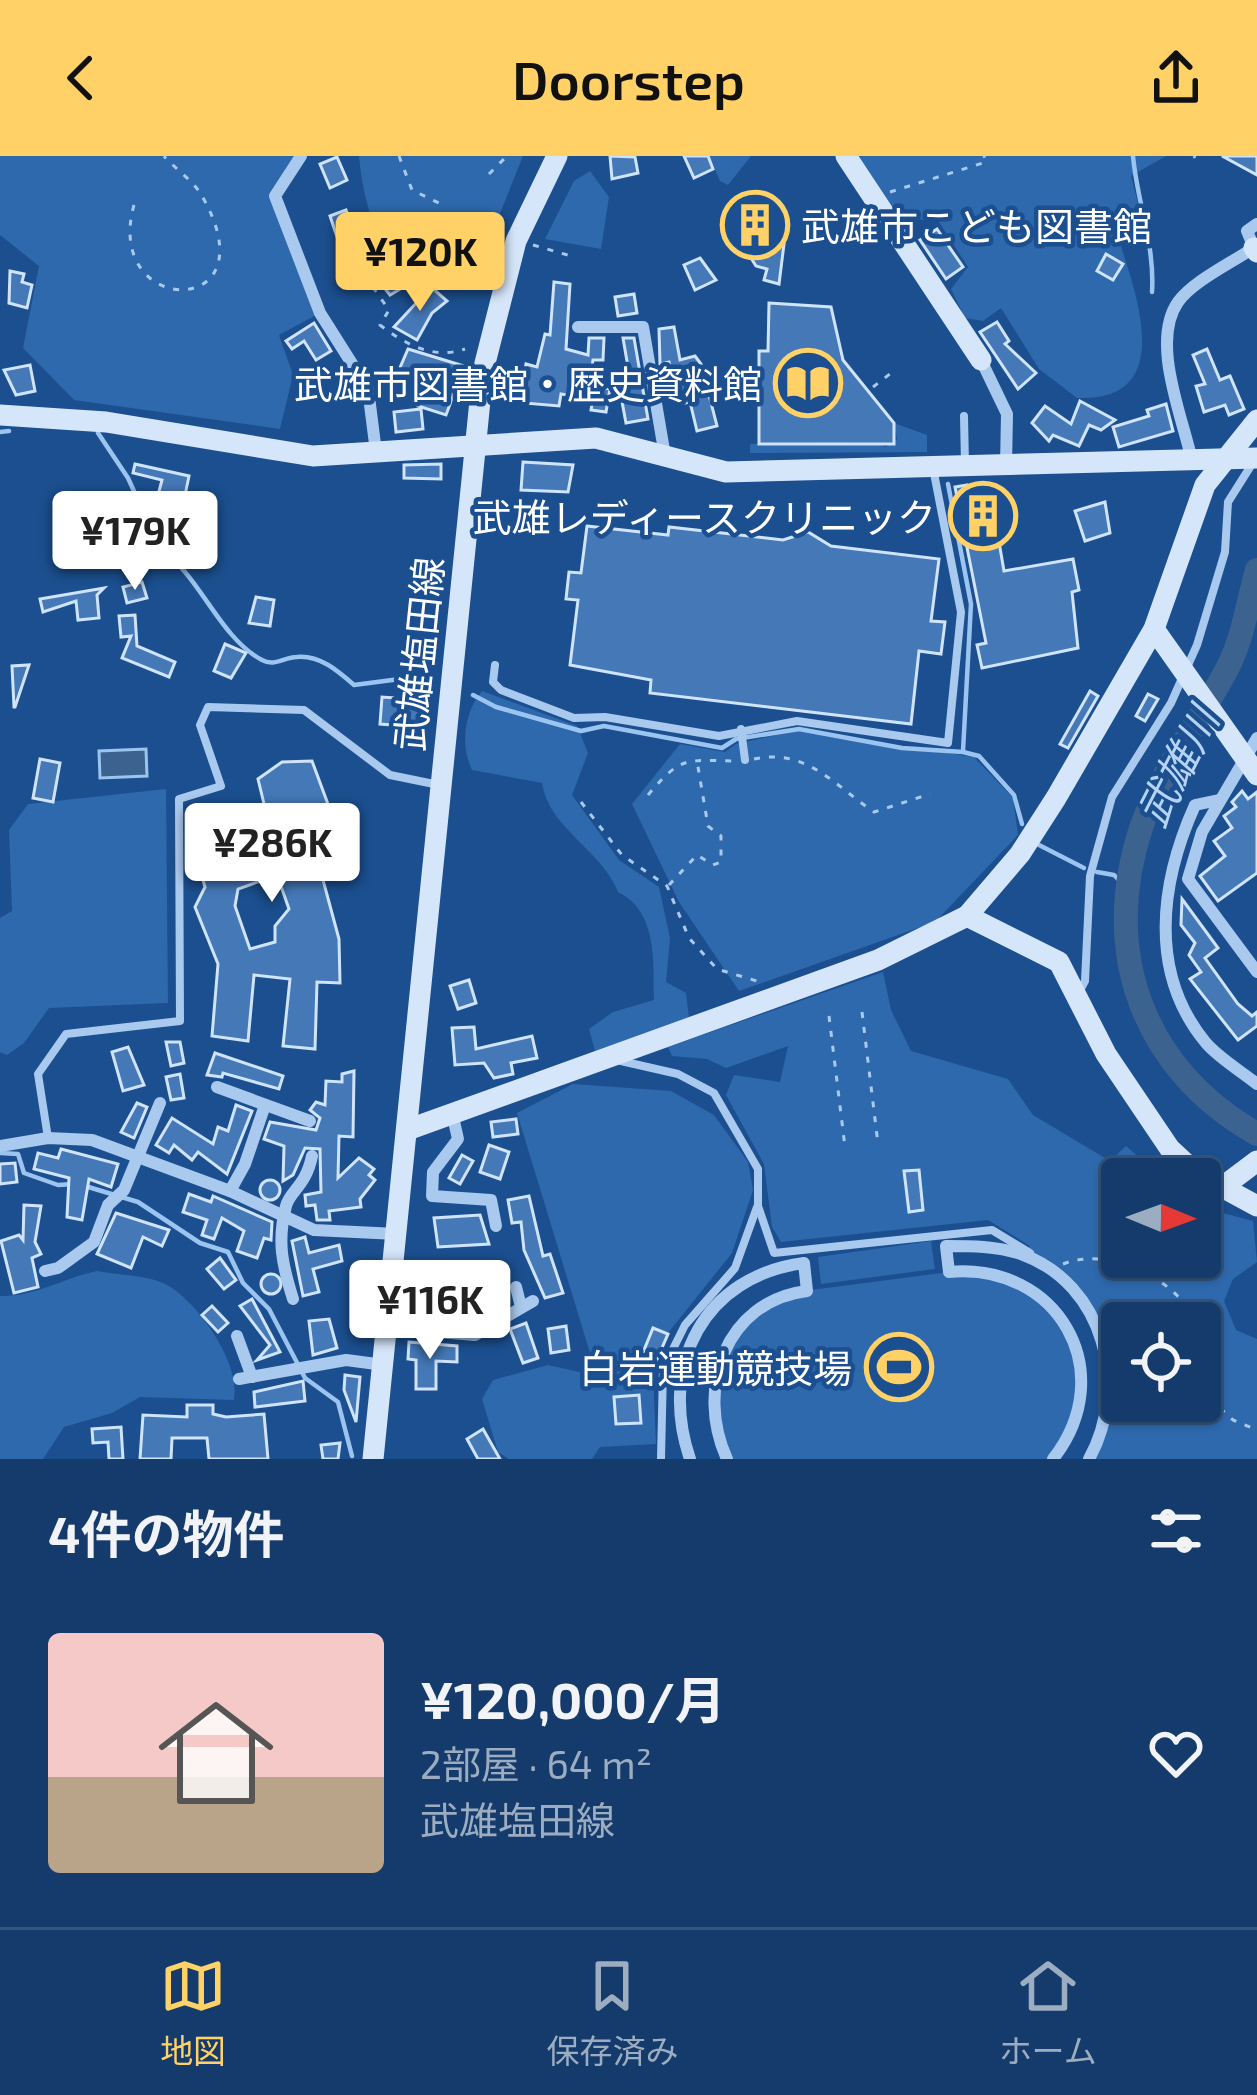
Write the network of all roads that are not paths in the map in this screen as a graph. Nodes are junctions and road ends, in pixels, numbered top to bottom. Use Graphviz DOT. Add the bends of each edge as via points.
graph roads {
  1 [pos="301,156"];
  2 [pos="557,156"];
  3 [pos="847,156"];
  4 [pos="1257,224"];
  5 [pos="1256,248"];
  6 [pos="578,327"];
  7 [pos="981,361"];
  8 [pos="0,415"];
  9 [pos="964,416"];
  10 [pos="1257,420"];
  11 [pos="476,443"];
  12 [pos="376,452"];
  13 [pos="665,458"];
  14 [pos="1256,458"];
  15 [pos="1192,460"];
  16 [pos="1229,460"];
  17 [pos="965,466"];
  18 [pos="1006,466"];
  19 [pos="932,467"];
  20 [pos="1154,629"];
  21 [pos="495,665"];
  22 [pos="1184,669"];
  23 [pos="741,729"];
  24 [pos="1250,755"];
  25 [pos="745,760"];
  26 [pos="441,785"];
  27 [pos="1219,800"];
  28 [pos="968,916"];
  29 [pos="1257,972"];
  30 [pos="1078,993"];
  31 [pos="608,1058"];
  32 [pos="1257,1084"];
  33 [pos="218,1087"];
  34 [pos="160,1103"];
  35 [pos="265,1105"];
  36 [pos="453,1117"];
  37 [pos="310,1121"];
  38 [pos="407,1130"];
  39 [pos="47,1138"];
  40 [pos="0,1146"];
  41 [pos="136,1156"];
  42 [pos="312,1156"];
  43 [pos="1257,1161"];
  44 [pos="1229,1182"];
  45 [pos="230,1191"];
  46 [pos="758,1205"];
  47 [pos="1257,1206"];
  48 [pos="287,1217"];
  49 [pos="496,1226"];
  50 [pos="398,1234"];
  51 [pos="1040,1259"];
  52 [pos="45,1271"];
  53 [pos="516,1287"];
  54 [pos="293,1299"];
  55 [pos="388,1328"];
  56 [pos="237,1336"];
  57 [pos="384,1365"];
  58 [pos="373,1459"];
  59 [pos="662,1459"];
  60 [pos="690,1459"];
  61 [pos="727,1459"];
  62 [pos="1052,1459"];
  63 [pos="1089,1459"];
  1 -- 12 [label="street" via="275,196 320,313 368,388"];
  2 -- 11 [label="street, 武雄塩田線" via="516,242 487,352"];
  3 -- 7 [label="street"];
  4 -- 5 [label="street" via="1247,231"];
  5 -- 15 [label="street" via="1179,301 1170,323 1167,345"];
  6 -- 13 [label="street" via="643,327"];
  7 -- 18 [label="street" via="1006,414"];
  8 -- 12 [label="street" via="106,422 313,456"];
  9 -- 17 [label="lane"];
  10 -- 16 [label="street"];
  11 -- 12 [label="street"];
  11 -- 13 [label="street" via="596,438"];
  11 -- 26 [label="street, 武雄塩田線"];
  13 -- 19 [label="street" via="726,472"];
  14 -- 16 [label="street"];
  14 -- 22 [label="lane" via="1228,502 1225,552"];
  15 -- 16 [label="street"];
  15 -- 18 [label="street"];
  16 -- 20 [label="street" via="1205,485"];
  17 -- 18 [label="street"];
  17 -- 19 [label="street"];
  19 -- 23 [label="lane" via="961,612 948,743 797,721"];
  20 -- 22 [label="street"];
  20 -- 28 [label="street" via="1020,854"];
  21 -- 23 [label="lane" via="500,690 574,718 719,736"];
  22 -- 24 [label="street"];
  22 -- 30 [label="lane" via="1112,797 1090,875"];
  23 -- 25 [label="lane"];
  24 -- 27 [label="street"];
  26 -- 38 [label="street, 武雄塩田線"];
  26 -- 39 [label="lane" via="390,775 304,710 208,707 200,725 221,786 179,799 180,1021 66,1034 38,1074"];
  27 -- 29 [label="street" via="1188,879"];
  27 -- 32 [label="street" via="1196,805 1180,838 1169,876 1168,965 1181,1006 1208,1046"];
  28 -- 30 [label="street" via="1059,962"];
  28 -- 31 [label="street" via="878,960"];
  30 -- 44 [label="street" via="1106,1054 1170,1149"];
  31 -- 36 [label="street"];
  31 -- 46 [label="lane" via="678,1074 714,1094 758,1169"];
  33 -- 35 [label="street"];
  34 -- 41 [label="street"];
  35 -- 37 [label="street"];
  35 -- 45 [label="street"];
  36 -- 38 [label="street"];
  36 -- 49 [label="street" via="458,1138 433,1172 432,1196 491,1200"];
  38 -- 50 [label="street, 武雄塩田線"];
  39 -- 40 [label="street"];
  39 -- 41 [label="street" via="92,1140"];
  41 -- 45 [label="street"];
  41 -- 52 [label="street" via="94,1243"];
  42 -- 48 [label="street"];
  43 -- 44 [label="street"];
  44 -- 47 [label="street"];
  45 -- 48 [label="street"];
  46 -- 51 [label="lane" via="774,1253 992,1230"];
  46 -- 59 [label="lane" via="735,1268 685,1325 663,1369"];
  48 -- 50 [label="street" via="330,1234"];
  48 -- 54 [label="street" via="277,1247"];
  50 -- 55 [label="street, 武雄塩田線"];
  53 -- 55 [label="street" via="527,1304 475,1335"];
  55 -- 57 [label="street, 武雄塩田線"];
  56 -- 57 [label="street" via="245,1378 346,1360"];
  57 -- 58 [label="street, 武雄塩田線"];
  60 -- 61 [label="street" via="682,1405 693,1338 713,1305 745,1277 804,1263 807,1291 764,1304 728,1338 715,1381"];
  62 -- 63 [label="street" via="1080,1400 1070,1331 1014,1278 950,1271 946,1246 1024,1255 1065,1281 1088,1308 1110,1375 1110,1409"];
}
